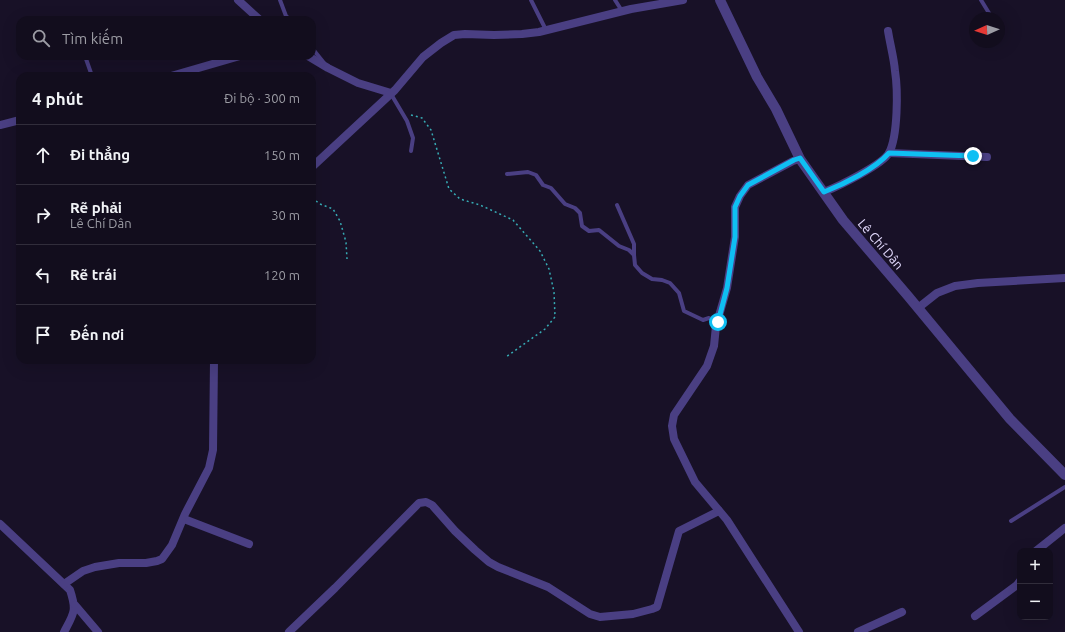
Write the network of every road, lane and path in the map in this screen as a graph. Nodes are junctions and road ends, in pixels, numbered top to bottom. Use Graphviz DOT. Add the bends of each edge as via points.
graph roads {
  1 [pos="238,0"];
  2 [pos="280,0"];
  3 [pos="531,0"];
  4 [pos="615,0"];
  5 [pos="683,0"];
  6 [pos="720,0"];
  7 [pos="981,0"];
  8 [pos="622,11"];
  9 [pos="988,12"];
  10 [pos="256,16"];
  11 [pos="286,16"];
  12 [pos="546,30"];
  13 [pos="888,31"];
  14 [pos="316,53"];
  15 [pos="86,60"];
  16 [pos="226,60"];
  17 [pos="315,60"];
  18 [pos="328,68"];
  19 [pos="90,72"];
  20 [pos="185,72"];
  21 [pos="391,94"];
  22 [pos="402,112"];
  23 [pos="16,121"];
  24 [pos="0,126"];
  25 [pos="411,151"];
  26 [pos="889,153"];
  27 [pos="987,157"];
  28 [pos="800,158"];
  29 [pos="316,163"];
  30 [pos="507,174"];
  31 [pos="824,192"];
  32 [pos="316,201"];
  33 [pos="617,205"];
  34 [pos="634,255"];
  35 [pos="347,259"];
  36 [pos="1065,278"];
  37 [pos="918,308"];
  38 [pos="718,322"];
  39 [pos="506,357"];
  40 [pos="214,364"];
  41 [pos="1065,475"];
  42 [pos="1065,487"];
  43 [pos="719,511"];
  44 [pos="184,519"];
  45 [pos="1010,521"];
  46 [pos="0,524"];
  47 [pos="1065,528"];
  48 [pos="249,544"];
  49 [pos="1040,548"];
  50 [pos="64,584"];
  51 [pos="1018,584"];
  52 [pos="75,605"];
  53 [pos="902,612"];
  54 [pos="975,616"];
  55 [pos="64,632"];
  56 [pos="98,632"];
  57 [pos="289,632"];
  58 [pos="799,632"];
  59 [pos="858,632"];
  1 -- 10 [label="street"];
  2 -- 11 [label="lane"];
  3 -- 12 [label="lane"];
  4 -- 8 [label="lane"];
  5 -- 8 [label="street"];
  6 -- 28 [label="street, Lê Chí Dân"];
  7 -- 9 [label="lane"];
  8 -- 12 [label="street"];
  12 -- 21 [label="street" via="522,34 454,35 423,57"];
  13 -- 26 [label="street" via="895,71 896,119"];
  14 -- 18 [label="lane"];
  15 -- 19 [label="lane"];
  16 -- 20 [label="street"];
  17 -- 18 [label="street"];
  18 -- 21 [label="street" via="358,83"];
  21 -- 22 [label="lane"];
  21 -- 29 [label="street"];
  22 -- 25 [label="lane" via="413,138"];
  22 -- 39 [label="path" via="422,118 431,130 449,189 460,199 514,220 540,251 549,269 554,292 555,317 545,329"];
  23 -- 24 [label="street"];
  26 -- 27 [label="street"];
  26 -- 31 [label="street" via="839,186"];
  28 -- 31 [label="street, Lê Chí Dân"];
  28 -- 38 [label="street" via="748,185 740,196 735,207 735,237 727,288"];
  30 -- 34 [label="lane" via="528,172 536,175 543,185 551,188 565,204 580,213 582,226 589,231 599,230"];
  31 -- 37 [label="street, Lê Chí Dân" via="843,220"];
  32 -- 35 [label="path" via="333,209 340,222 346,242"];
  33 -- 34 [label="lane" via="634,244"];
  34 -- 38 [label="lane" via="635,265 642,273 670,283 679,293 684,310 703,320 709,318"];
  36 -- 37 [label="street" via="954,286 937,293"];
  37 -- 41 [label="street, Lê Chí Dân" via="1010,419"];
  38 -- 43 [label="street" via="707,366 674,415 672,426 674,439 695,482"];
  40 -- 44 [label="street" via="213,450 209,468"];
  42 -- 45 [label="lane"];
  43 -- 57 [label="street" via="679,531 657,607 633,614 600,617 590,614 548,587 494,565 475,550 432,505 426,502 419,503"];
  43 -- 58 [label="street"];
  44 -- 48 [label="street"];
  44 -- 50 [label="street" via="172,545 162,559 146,563 118,563 95,567 83,571"];
  46 -- 50 [label="street"];
  47 -- 49 [label="street"];
  50 -- 52 [label="street" via="70,590"];
  51 -- 54 [label="street"];
  52 -- 55 [label="street"];
  52 -- 56 [label="street"];
  53 -- 59 [label="street"];
}
